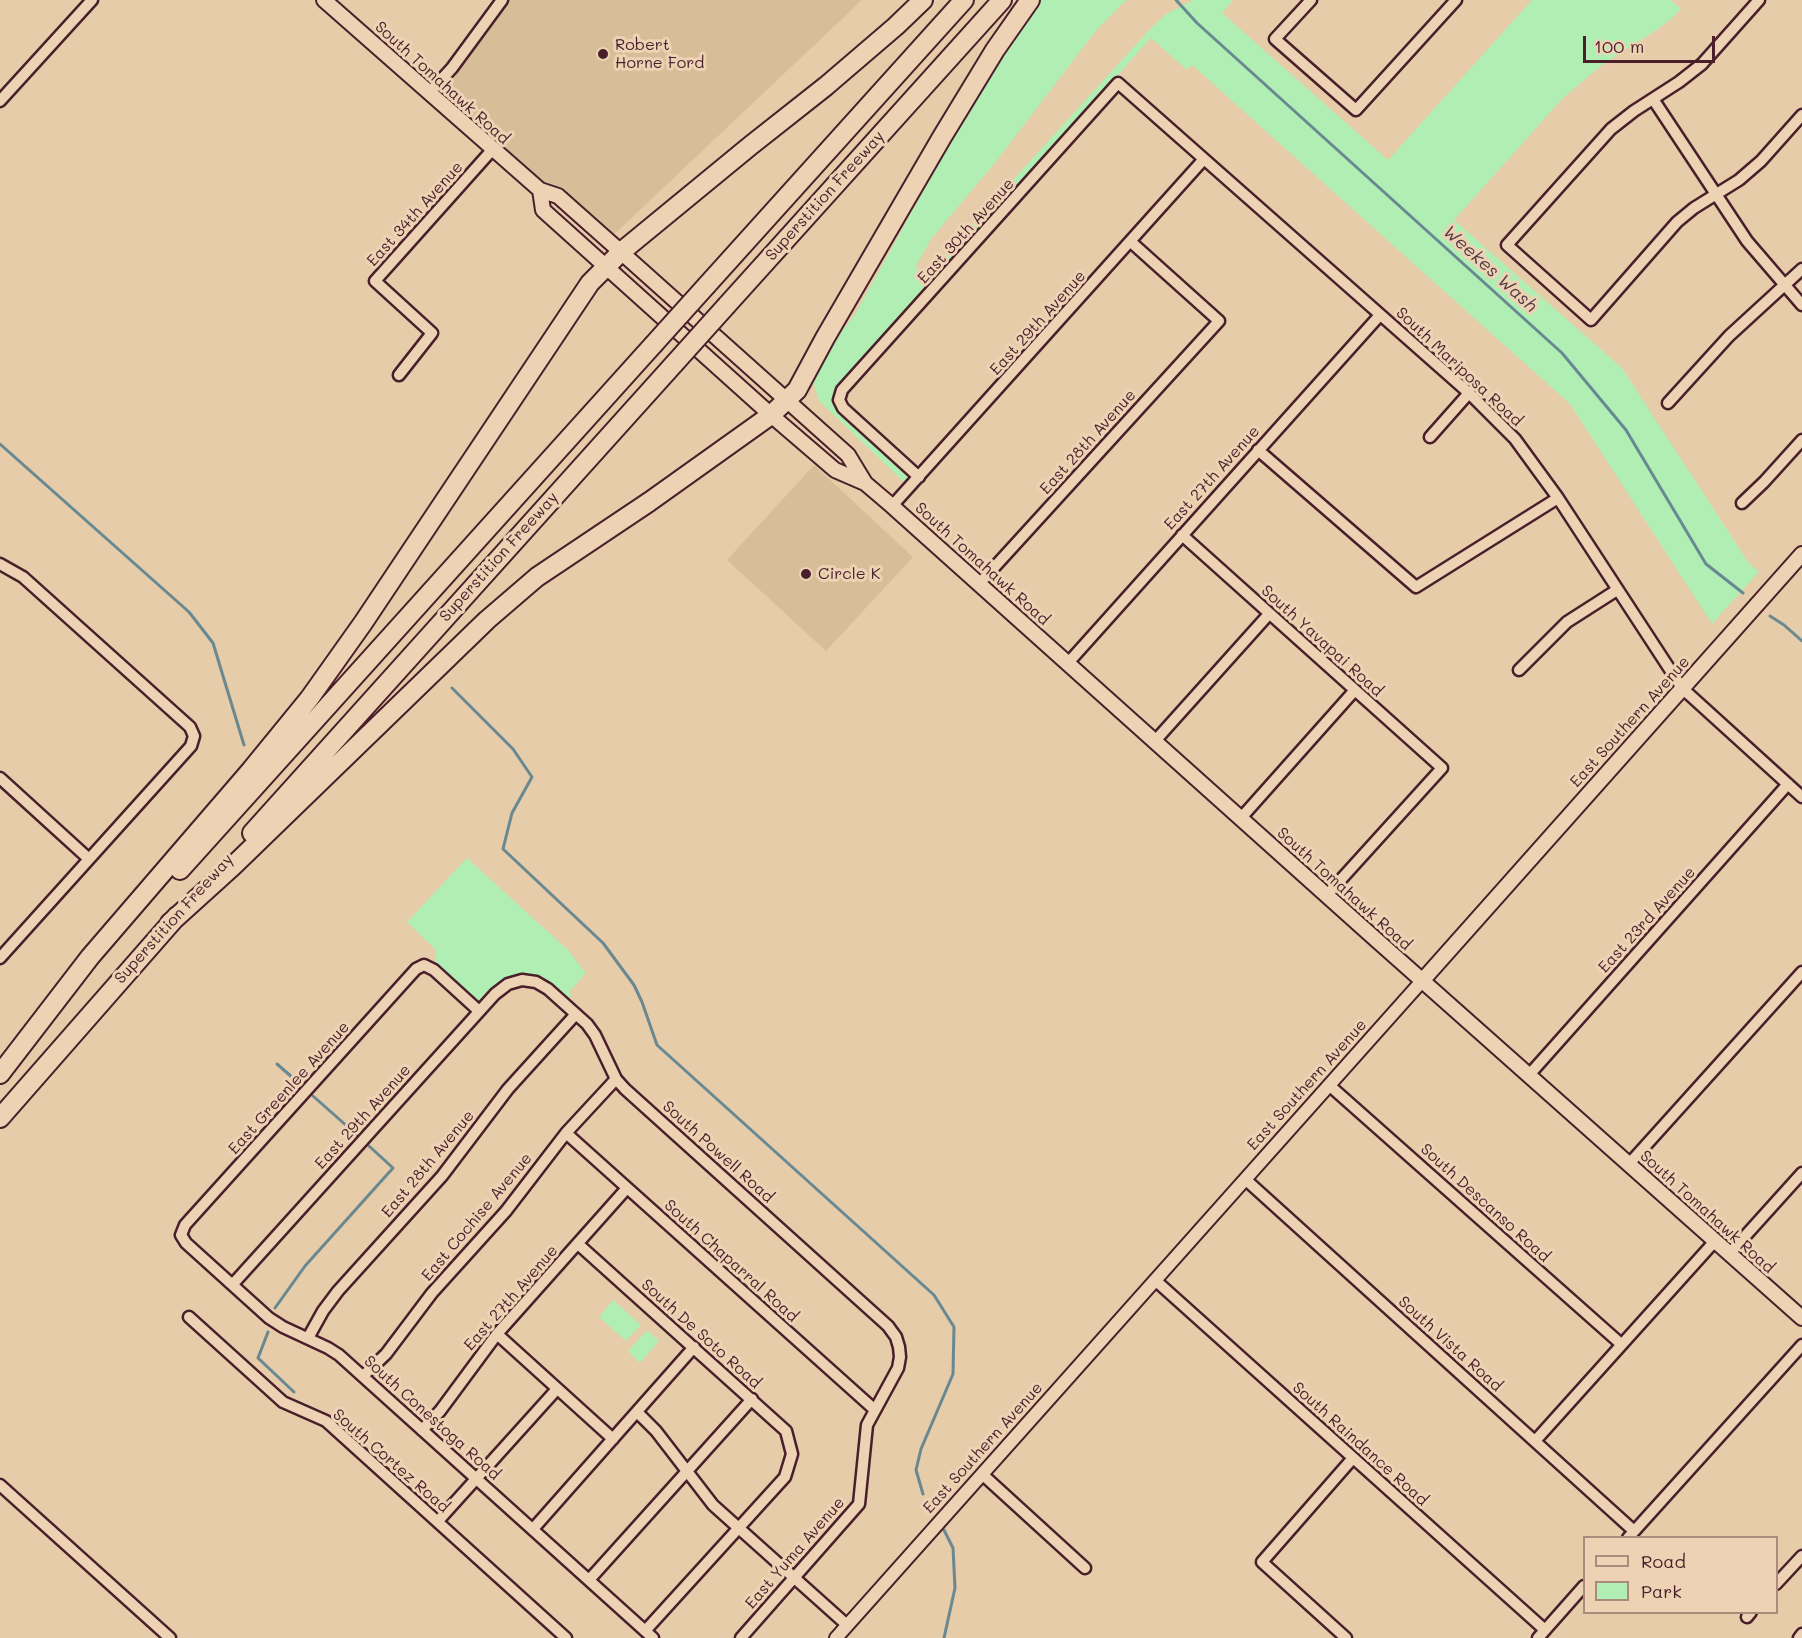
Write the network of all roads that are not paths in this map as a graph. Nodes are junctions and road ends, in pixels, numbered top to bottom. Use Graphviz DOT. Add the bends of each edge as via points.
graph roads {
  1 [pos="92,0"];
  2 [pos="324,0"];
  3 [pos="502,0"];
  4 [pos="923,0"];
  5 [pos="964,0"];
  6 [pos="1002,0"];
  7 [pos="1030,0"];
  8 [pos="1311,0"];
  9 [pos="1456,0"];
  10 [pos="1759,0"];
  11 [pos="1118,83"];
  12 [pos="429,93"];
  13 [pos="1653,99"];
  14 [pos="0,101"];
  15 [pos="1802,115"];
  16 [pos="492,150"];
  17 [pos="1204,159"];
  18 [pos="540,190"];
  19 [pos="1715,194"];
  20 [pos="1131,242"];
  21 [pos="621,252"];
  22 [pos="606,266"];
  23 [pos="1802,269"];
  24 [pos="1783,285"];
  25 [pos="1802,305"];
  26 [pos="1380,315"];
  27 [pos="399,375"];
  28 [pos="1469,393"];
  29 [pos="786,400"];
  30 [pos="1668,402"];
  31 [pos="771,415"];
  32 [pos="1430,437"];
  33 [pos="1802,440"];
  34 [pos="1258,450"];
  35 [pos="919,477"];
  36 [pos="865,483"];
  37 [pos="1557,498"];
  38 [pos="1742,503"];
  39 [pos="892,506"];
  40 [pos="1182,535"];
  41 [pos="1802,554"];
  42 [pos="0,564"];
  43 [pos="980,584"];
  44 [pos="1617,590"];
  45 [pos="1269,614"];
  46 [pos="1068,663"];
  47 [pos="1519,670"];
  48 [pos="1682,688"];
  49 [pos="1355,690"];
  50 [pos="1155,741"];
  51 [pos="0,778"];
  52 [pos="1788,784"];
  53 [pos="1802,797"];
  54 [pos="1241,818"];
  55 [pos="89,859"];
  56 [pos="1326,896"];
  57 [pos="170,923"];
  58 [pos="0,958"];
  59 [pos="1802,972"];
  60 [pos="522,980"];
  61 [pos="1422,981"];
  62 [pos="479,1011"];
  63 [pos="576,1014"];
  64 [pos="0,1074"];
  65 [pos="1529,1075"];
  66 [pos="616,1078"];
  67 [pos="1329,1085"];
  68 [pos="0,1118"];
  69 [pos="566,1133"];
  70 [pos="1629,1164"];
  71 [pos="1802,1173"];
  72 [pos="1245,1179"];
  73 [pos="627,1188"];
  74 [pos="181,1235"];
  75 [pos="1715,1241"];
  76 [pos="578,1244"];
  77 [pos="1730,1254"];
  78 [pos="1155,1280"];
  79 [pos="233,1284"];
  80 [pos="189,1317"];
  81 [pos="1802,1318"];
  82 [pos="496,1334"];
  83 [pos="308,1338"];
  84 [pos="1621,1344"];
  85 [pos="1802,1345"];
  86 [pos="694,1347"];
  87 [pos="899,1347"];
  88 [pos="363,1377"];
  89 [pos="557,1389"];
  90 [pos="752,1399"];
  91 [pos="875,1410"];
  92 [pos="637,1412"];
  93 [pos="422,1430"];
  94 [pos="613,1439"];
  95 [pos="1535,1441"];
  96 [pos="1353,1458"];
  97 [pos="686,1472"];
  98 [pos="982,1474"];
  99 [pos="476,1478"];
  100 [pos="0,1485"];
  101 [pos="438,1521"];
  102 [pos="738,1528"];
  103 [pos="533,1529"];
  104 [pos="1631,1534"];
  105 [pos="1802,1556"];
  106 [pos="1085,1568"];
  107 [pos="794,1578"];
  108 [pos="589,1580"];
  109 [pos="1778,1582"];
  110 [pos="1583,1587"];
  111 [pos="847,1625"];
  112 [pos="1542,1634"];
  113 [pos="1802,1634"];
  114 [pos="649,1635"];
  115 [pos="170,1638"];
  116 [pos="566,1638"];
  117 [pos="741,1638"];
  118 [pos="836,1638"];
  119 [pos="1346,1638"];
  120 [pos="1799,1638"];
  1 -- 14 [label="street"];
  2 -- 12 [label="main road, South Tomahawk Road"];
  3 -- 12 [label="street"];
  4 -- 21 [label="highway" via="826,86"];
  5 -- 64 [label="highway, Superstition Freeway, bridge"];
  6 -- 57 [label="highway, Superstition Freeway, bridge"];
  7 -- 29 [label="highway" via="966,97 797,390"];
  8 -- 9 [label="street" via="1275,39 1356,110"];
  10 -- 13 [label="street" via="1702,64"];
  11 -- 17 [label="street, South Mariposa Road"];
  11 -- 35 [label="street, East 30th Avenue" via="842,390 839,400 843,408"];
  12 -- 16 [label="main road, South Tomahawk Road"];
  13 -- 19 [label="street"];
  13 -- 19 [label="street" via="1611,129 1507,244 1591,320 1677,222"];
  15 -- 19 [label="street" via="1739,180"];
  16 -- 18 [label="main road, South Tomahawk Road"];
  16 -- 27 [label="street, East 34th Avenue" via="375,280 432,333"];
  17 -- 20 [label="street, East 29th Avenue"];
  17 -- 26 [label="street, South Mariposa Road"];
  18 -- 21 [label="main road, South Tomahawk Road" via="558,196"];
  18 -- 22 [label="main road, South Tomahawk Road" via="543,210"];
  19 -- 24 [label="street"];
  20 -- 35 [label="street, East 29th Avenue"];
  20 -- 43 [label="street, East 28th Avenue" via="1219,321"];
  21 -- 22 [label="highway"];
  21 -- 29 [label="main road, South Tomahawk Road"];
  22 -- 31 [label="main road, South Tomahawk Road"];
  22 -- 64 [label="highway" via="590,283 309,699 90,957"];
  23 -- 24 [label="street"];
  24 -- 25 [label="street"];
  24 -- 30 [label="street"];
  26 -- 28 [label="street, South Mariposa Road"];
  26 -- 34 [label="street, East 27th Avenue"];
  28 -- 32 [label="street"];
  28 -- 37 [label="street, South Mariposa Road" via="1515,439"];
  29 -- 31 [label="highway"];
  29 -- 36 [label="main road, South Tomahawk Road" via="848,455"];
  31 -- 36 [label="main road, South Tomahawk Road" via="835,470"];
  31 -- 57 [label="highway" via="537,577 487,620"];
  33 -- 38 [label="street"];
  34 -- 37 [label="street" via="1416,586"];
  34 -- 40 [label="street, East 27th Avenue"];
  35 -- 39 [label="street, East 29th Avenue"];
  36 -- 39 [label="main road, South Tomahawk Road"];
  37 -- 44 [label="street, South Mariposa Road"];
  39 -- 43 [label="main road, South Tomahawk Road"];
  40 -- 45 [label="street, South Yavapai Road"];
  40 -- 46 [label="street, East 27th Avenue"];
  41 -- 48 [label="main road, East Southern Avenue"];
  42 -- 55 [label="street" via="27,581 190,727 194,736 191,746"];
  43 -- 46 [label="main road, South Tomahawk Road"];
  44 -- 47 [label="street" via="1568,622"];
  44 -- 48 [label="street, South Mariposa Road"];
  45 -- 49 [label="street, South Yavapai Road"];
  45 -- 50 [label="street"];
  46 -- 50 [label="main road, South Tomahawk Road"];
  48 -- 52 [label="street, South Mariposa Road"];
  48 -- 61 [label="main road, East Southern Avenue"];
  49 -- 54 [label="street"];
  49 -- 56 [label="street, South Yavapai Road" via="1442,768"];
  50 -- 54 [label="main road, South Tomahawk Road"];
  51 -- 55 [label="street"];
  52 -- 53 [label="street, South Mariposa Road"];
  52 -- 65 [label="street, East 23rd Avenue"];
  54 -- 56 [label="main road, South Tomahawk Road"];
  55 -- 58 [label="street"];
  56 -- 61 [label="main road, South Tomahawk Road"];
  57 -- 68 [label="highway, Superstition Freeway"];
  59 -- 70 [label="street"];
  60 -- 62 [label="street, East 29th Avenue" via="508,984"];
  60 -- 63 [label="street, South Powell Road" via="549,989"];
  61 -- 65 [label="main road, South Tomahawk Road"];
  61 -- 67 [label="street, East Southern Avenue"];
  62 -- 74 [label="street, East Greenlee Avenue" via="434,970 424,965 416,969 185,1225"];
  62 -- 79 [label="street, East 29th Avenue"];
  63 -- 66 [label="street, South Powell Road" via="595,1035"];
  63 -- 83 [label="street, East 28th Avenue" via="508,1089 442,1176 338,1291"];
  65 -- 70 [label="main road, South Tomahawk Road"];
  66 -- 69 [label="street, East Cochise Avenue"];
  66 -- 87 [label="street, South Powell Road" via="888,1326"];
  67 -- 72 [label="street, East Southern Avenue"];
  67 -- 84 [label="street, South Descanso Road"];
  69 -- 73 [label="street, South Chaparral Road"];
  69 -- 88 [label="street, East Cochise Avenue" via="506,1211"];
  70 -- 75 [label="main road, South Tomahawk Road"];
  71 -- 77 [label="street"];
  72 -- 78 [label="street, East Southern Avenue"];
  72 -- 95 [label="street, South Vista Road"];
  73 -- 76 [label="street, East 27th Avenue"];
  73 -- 91 [label="street, South Chaparral Road"];
  74 -- 79 [label="street, South Conestoga Road"];
  75 -- 77 [label="main road, South Tomahawk Road"];
  75 -- 84 [label="street"];
  76 -- 82 [label="street, East 27th Avenue"];
  76 -- 86 [label="street, South De Soto Road"];
  77 -- 81 [label="main road, South Tomahawk Road"];
  78 -- 96 [label="street, South Raindance Road"];
  78 -- 98 [label="street, East Southern Avenue"];
  79 -- 83 [label="street, South Conestoga Road" via="275,1322"];
  80 -- 101 [label="street, South Cortez Road" via="283,1402 326,1421"];
  82 -- 89 [label="street"];
  82 -- 93 [label="street, East 27th Avenue"];
  83 -- 88 [label="street, South Conestoga Road" via="328,1348"];
  84 -- 95 [label="street"];
  85 -- 104 [label="street"];
  86 -- 90 [label="street, South De Soto Road"];
  86 -- 92 [label="street"];
  87 -- 91 [label="street, East Yuma Avenue" via="898,1368"];
  88 -- 93 [label="street, South Conestoga Road"];
  89 -- 94 [label="street"];
  89 -- 99 [label="street"];
  90 -- 97 [label="street"];
  90 -- 102 [label="street, South De Soto Road" via="786,1431 792,1454 785,1477"];
  91 -- 107 [label="street, East Yuma Avenue" via="867,1425 859,1504"];
  92 -- 94 [label="street"];
  92 -- 97 [label="street"];
  93 -- 99 [label="street, South Conestoga Road"];
  94 -- 103 [label="street"];
  95 -- 104 [label="street, South Vista Road"];
  96 -- 112 [label="street, South Raindance Road"];
  96 -- 119 [label="street" via="1262,1562"];
  97 -- 102 [label="street"];
  97 -- 108 [label="street"];
  98 -- 106 [label="street"];
  98 -- 111 [label="street, East Southern Avenue"];
  99 -- 101 [label="street"];
  99 -- 103 [label="street, South Conestoga Road"];
  100 -- 115 [label="street"];
  101 -- 116 [label="street, South Cortez Road"];
  102 -- 107 [label="street"];
  102 -- 114 [label="street"];
  103 -- 108 [label="street, South Conestoga Road"];
  105 -- 109 [label="street"];
  107 -- 111 [label="street"];
  107 -- 117 [label="street, East Yuma Avenue"];
  108 -- 114 [label="street, South Conestoga Road"];
  110 -- 112 [label="street"];
  111 -- 118 [label="street, East Southern Avenue"];
  113 -- 120 [label="street"];
}
